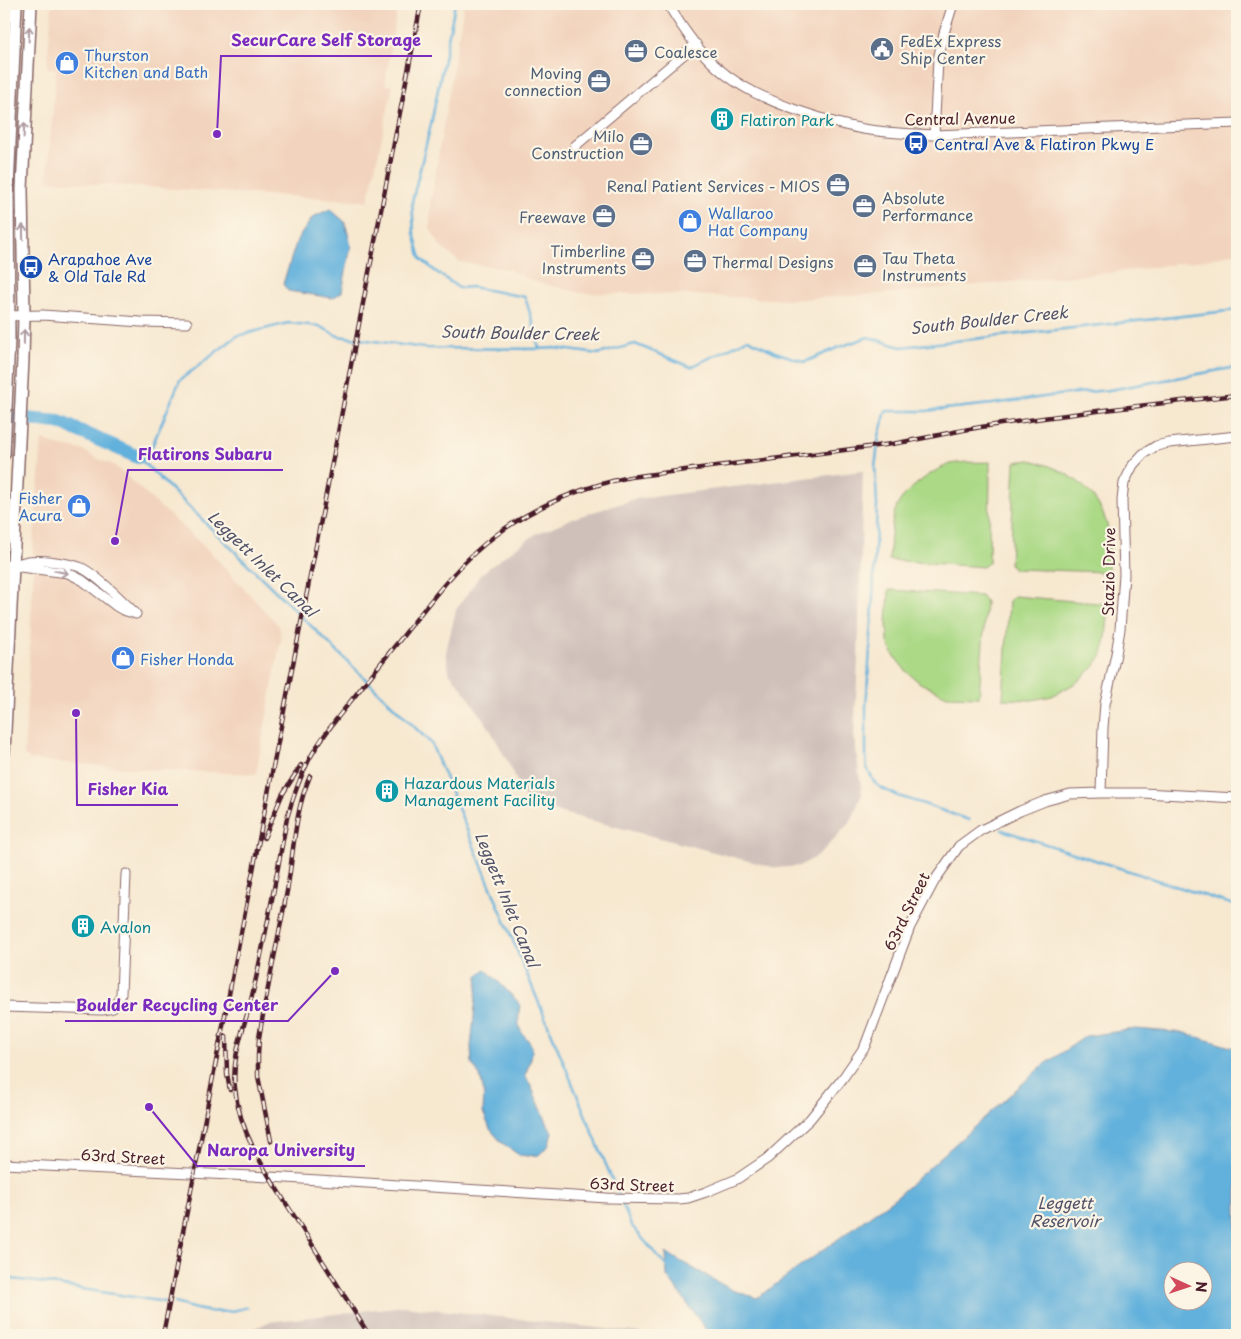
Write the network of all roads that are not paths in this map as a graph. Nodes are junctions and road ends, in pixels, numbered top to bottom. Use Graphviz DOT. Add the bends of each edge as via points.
graph roads {
  1 [pos="16,4"];
  2 [pos="31,4"];
  3 [pos="668,4"];
  4 [pos="953,4"];
  5 [pos="696,44"];
  6 [pos="1237,123"];
  7 [pos="934,135"];
  8 [pos="575,146"];
  9 [pos="24,315"];
  10 [pos="7,316"];
  11 [pos="187,323"];
  12 [pos="5,432"];
  13 [pos="1237,436"];
  14 [pos="4,454"];
  15 [pos="8,566"];
  16 [pos="4,752"];
  17 [pos="1102,792"];
  18 [pos="1237,798"];
  19 [pos="126,874"];
  20 [pos="4,1007"];
  21 [pos="4,1164"];
  1 -- 10 [label="main road" via="8,189"];
  9 -- 2 [label="main road, one-way" via="22,189"];
  3 -- 5 [label="street, Central Avenue"];
  4 -- 7 [label="street" via="938,60"];
  5 -- 7 [label="street, Central Avenue" via="719,69 766,99 859,128"];
  5 -- 8 [label="street"];
  6 -- 7 [label="street, Central Avenue"];
  9 -- 10 [label="street"];
  9 -- 11 [label="street"];
  15 -- 9 [label="main road, one-way" via="20,431"];
  10 -- 12 [label="main road"];
  12 -- 14 [label="main road"];
  13 -- 17 [label="street, Stazio Drive" via="1156,446 1143,454 1124,483 1122,612 1105,704"];
  15 -- 15 [label="street, one-way" via="68,573 116,606 136,614 82,568 64,563 28,561"];
  15 -- 16 [label="main road"];
  17 -- 18 [label="street, 63rd Street"];
  17 -- 21 [label="street, 63rd Street" via="1070,794 1045,801 981,830 959,846 935,880 910,926 865,1046 845,1074 810,1119 779,1149 738,1179 706,1192 679,1200 607,1198 280,1177"];
  19 -- 20 [label="street" via="121,994 113,1008"];
}
